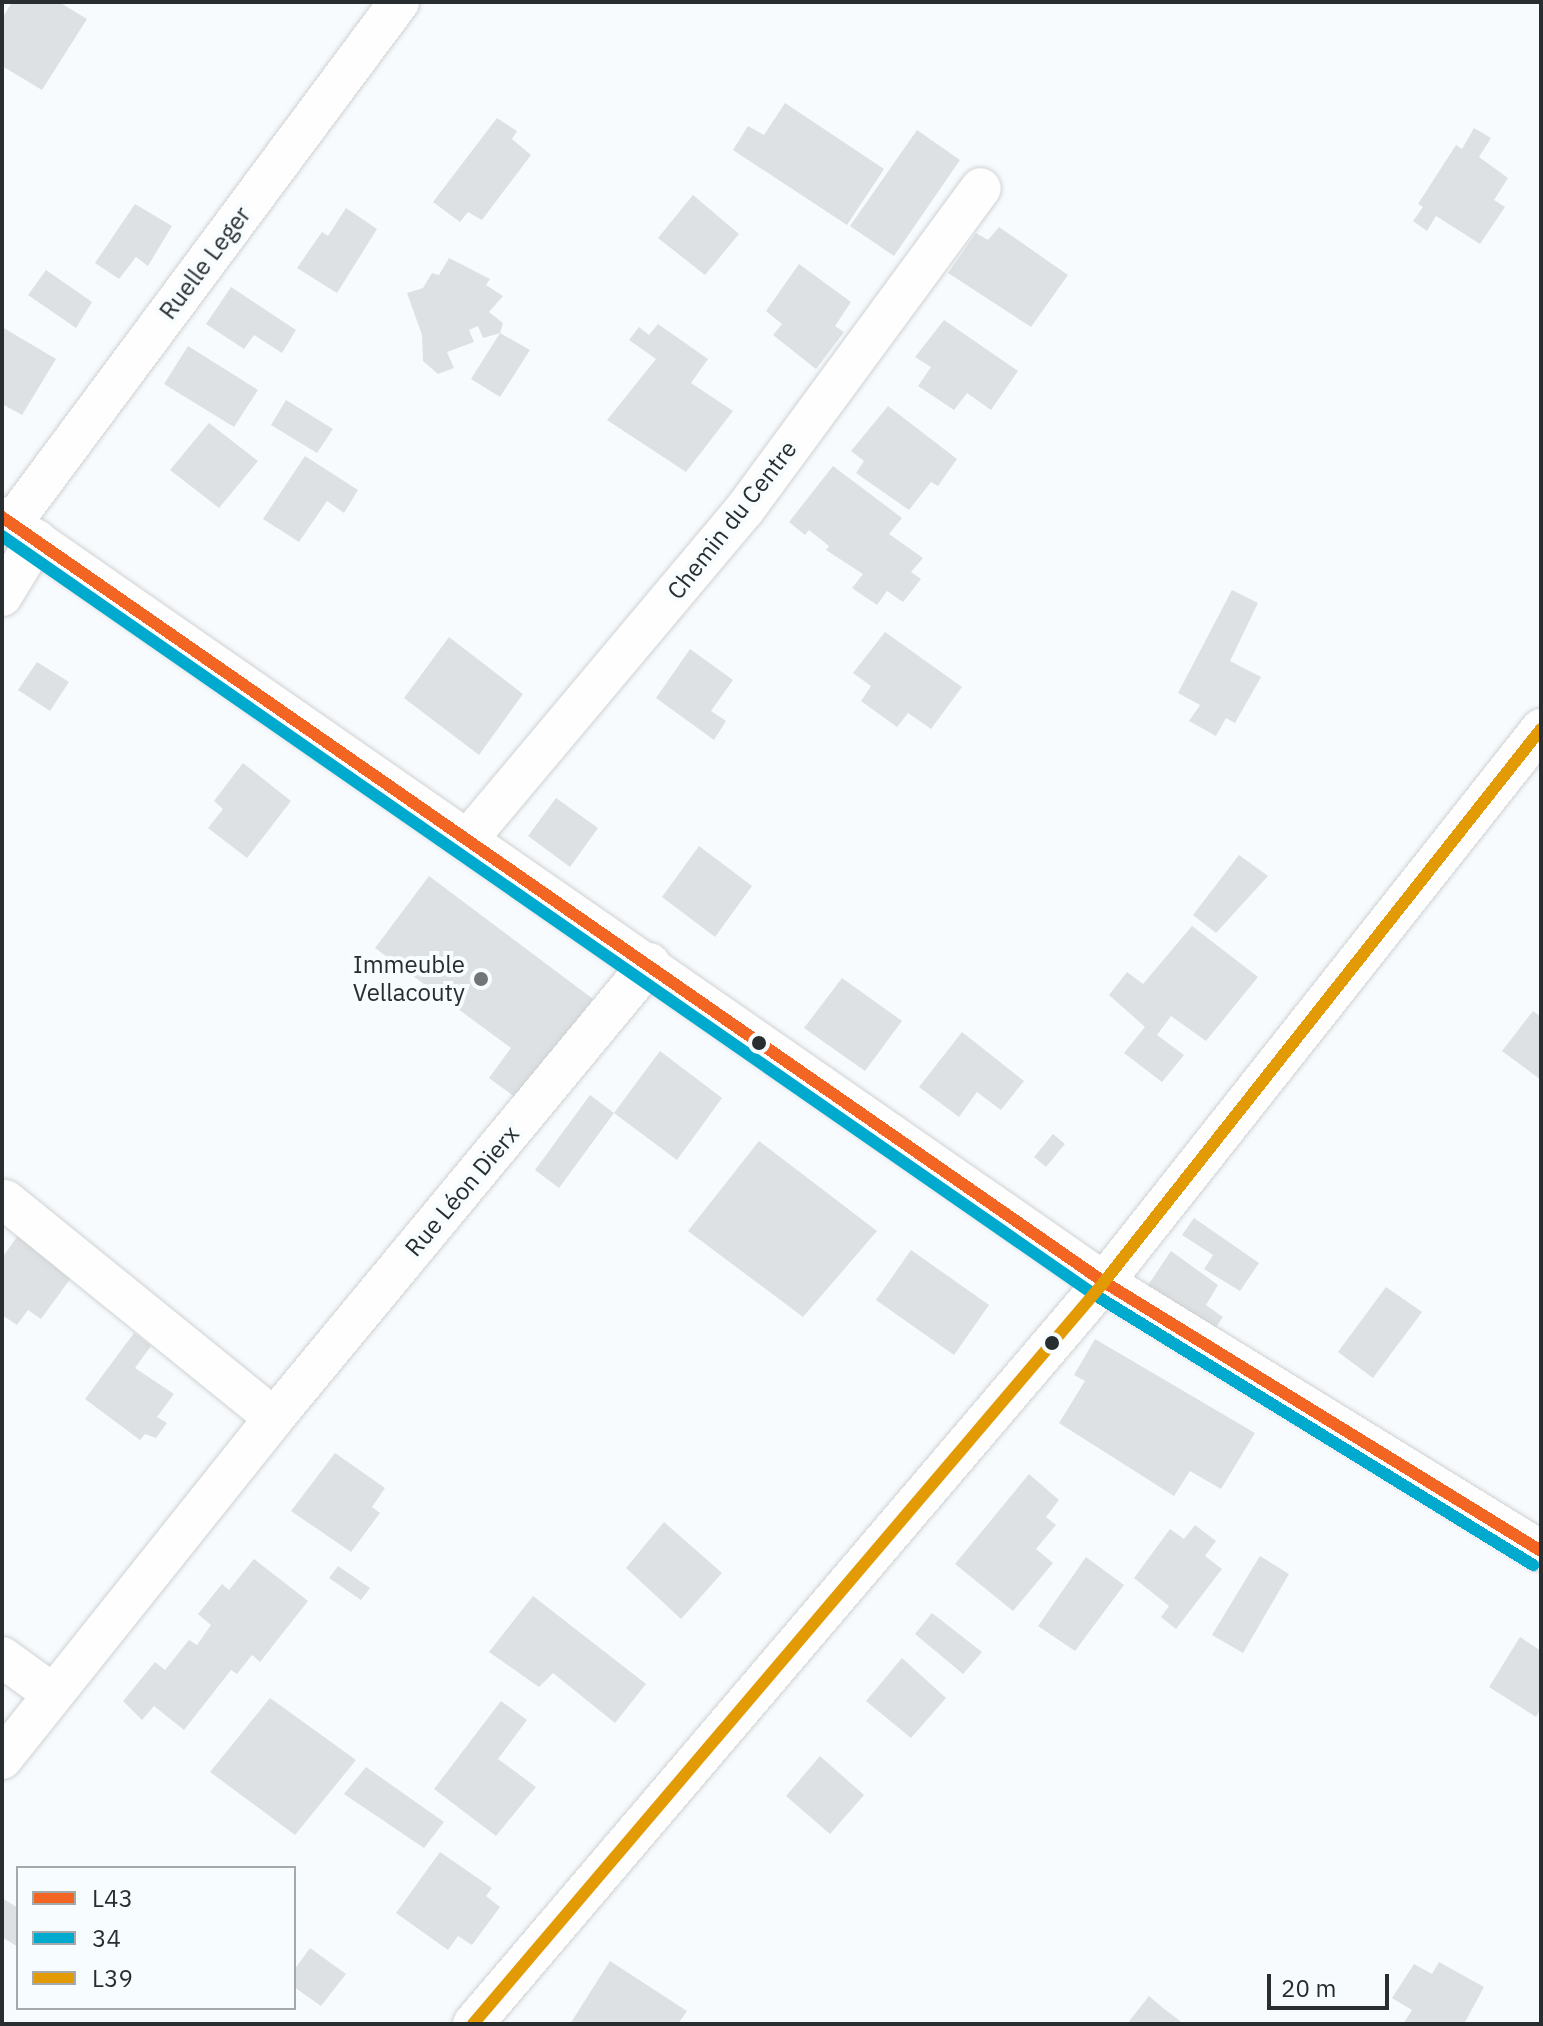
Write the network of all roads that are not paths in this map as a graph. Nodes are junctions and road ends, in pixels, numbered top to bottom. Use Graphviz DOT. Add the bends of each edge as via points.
graph roads {
  1 [pos="399,2"];
  2 [pos="981,188"];
  3 [pos="16,527"];
  4 [pos="2,596"];
  5 [pos="1541,729"];
  6 [pos="468,839"];
  7 [pos="650,963"];
  8 [pos="5,1200"];
  9 [pos="1104,1282"];
  10 [pos="274,1418"];
  11 [pos="1541,1551"];
  12 [pos="2,1657"];
  13 [pos="53,1694"];
  14 [pos="2,1759"];
  15 [pos="473,2024"];
  1 -- 3 [label="street, Ruelle Leger"];
  2 -- 6 [label="street, Chemin du Centre" via="745,509"];
  3 -- 4 [label="street, Ruelle Leger"];
  3 -- 6 [label="street"];
  5 -- 9 [label="street"];
  6 -- 7 [label="street"];
  7 -- 9 [label="street"];
  7 -- 10 [label="street, Rue Léon Dierx"];
  8 -- 10 [label="street"];
  9 -- 11 [label="street"];
  9 -- 15 [label="street"];
  10 -- 13 [label="street, Rue Léon Dierx"];
  12 -- 13 [label="street"];
  13 -- 14 [label="street, Rue Léon Dierx"];
}
